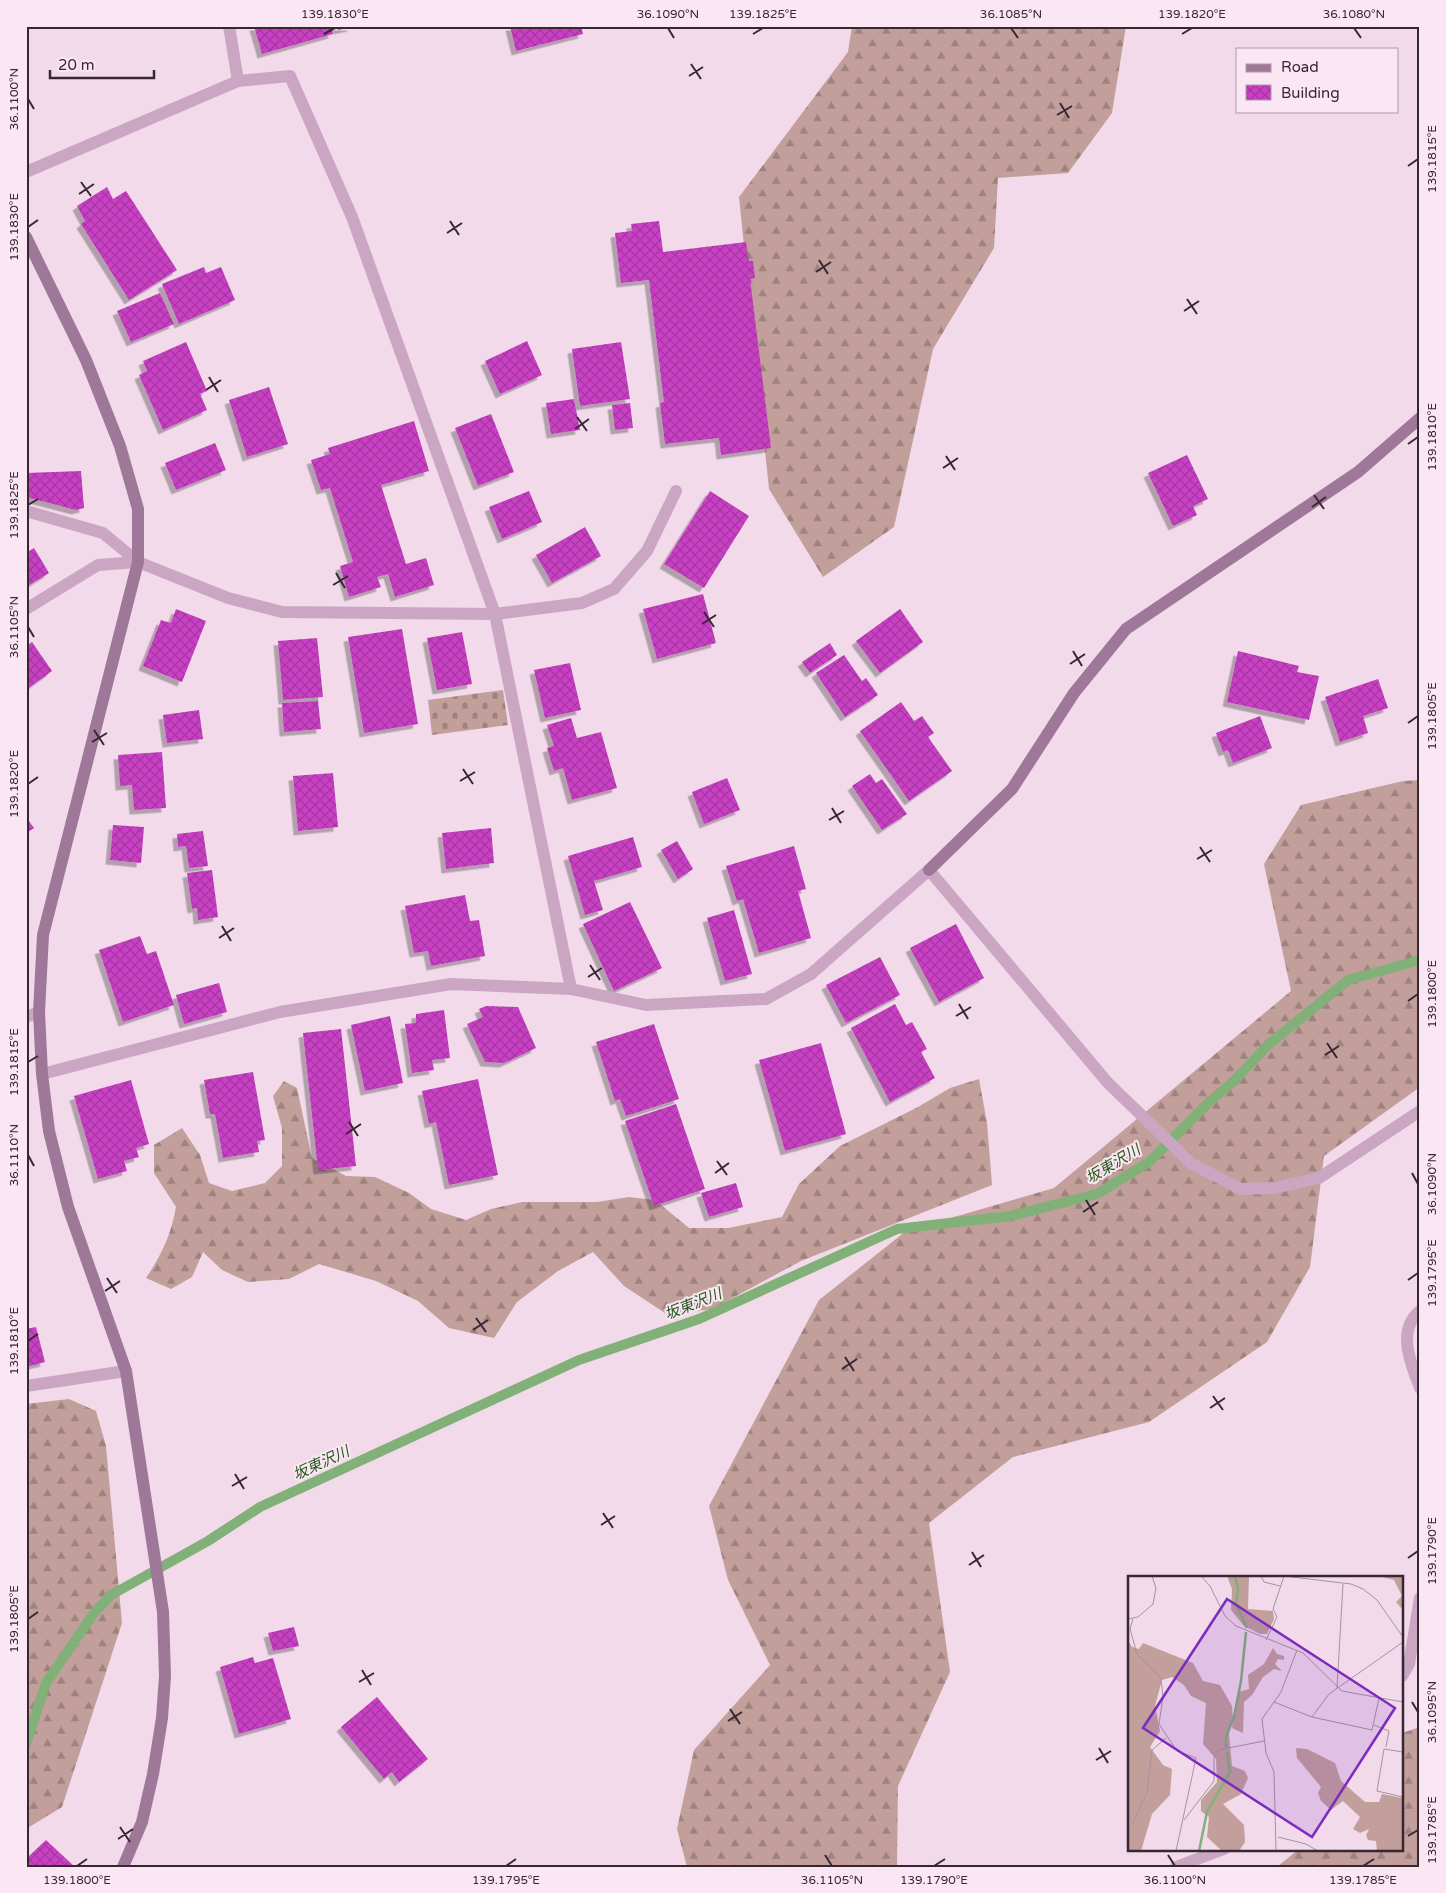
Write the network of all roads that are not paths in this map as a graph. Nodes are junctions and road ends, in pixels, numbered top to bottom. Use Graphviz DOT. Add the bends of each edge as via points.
graph roads {
  1 [pos="229,26"];
  2 [pos="238,81"];
  3 [pos="26,172"];
  4 [pos="26,237"];
  5 [pos="1420,418"];
  6 [pos="676,491"];
  7 [pos="26,511"];
  8 [pos="138,562"];
  9 [pos="26,609"];
  10 [pos="495,614"];
  11 [pos="929,870"];
  12 [pos="571,989"];
  13 [pos="39,1012"];
  14 [pos="26,1017"];
  15 [pos="42,1074"];
  16 [pos="1420,1111"];
  17 [pos="1420,1311"];
  18 [pos="126,1372"];
  19 [pos="26,1386"];
  20 [pos="1420,1388"];
  21 [pos="1420,1598"];
  22 [pos="1414,1666"];
  23 [pos="1404,1674"];
  24 [pos="1221,1850"];
  25 [pos="123,1867"];
  26 [pos="1176,1867"];
  1 -- 2 [label="street"];
  2 -- 3 [label="street"];
  2 -- 10 [label="street" via="290,76 352,217"];
  4 -- 8 [label="street" via="86,360 120,446 138,509"];
  5 -- 11 [label="street" via="1358,472 1126,629 1074,693 1012,789"];
  6 -- 10 [label="street" via="647,552 614,589 582,603"];
  7 -- 8 [label="street" via="103,533"];
  8 -- 9 [label="street" via="98,565"];
  8 -- 10 [label="street" via="228,598 282,612"];
  8 -- 13 [label="street" via="43,934"];
  10 -- 12 [label="street"];
  11 -- 12 [label="street" via="811,974 766,999 646,1005"];
  11 -- 16 [label="street" via="1108,1083 1192,1164 1241,1189 1274,1188 1319,1178"];
  12 -- 15 [label="street" via="451,984 290,1010"];
  13 -- 14 [label="street"];
  13 -- 15 [label="street"];
  15 -- 18 [label="street" via="49,1131 68,1207"];
  17 -- 20 [label="street" via="1406,1331 1410,1361"];
  18 -- 19 [label="street"];
  18 -- 25 [label="street" via="163,1612 165,1676 153,1774 142,1822"];
  21 -- 22 [label="street"];
  22 -- 23 [label="street"];
  24 -- 26 [label="street"];
}
